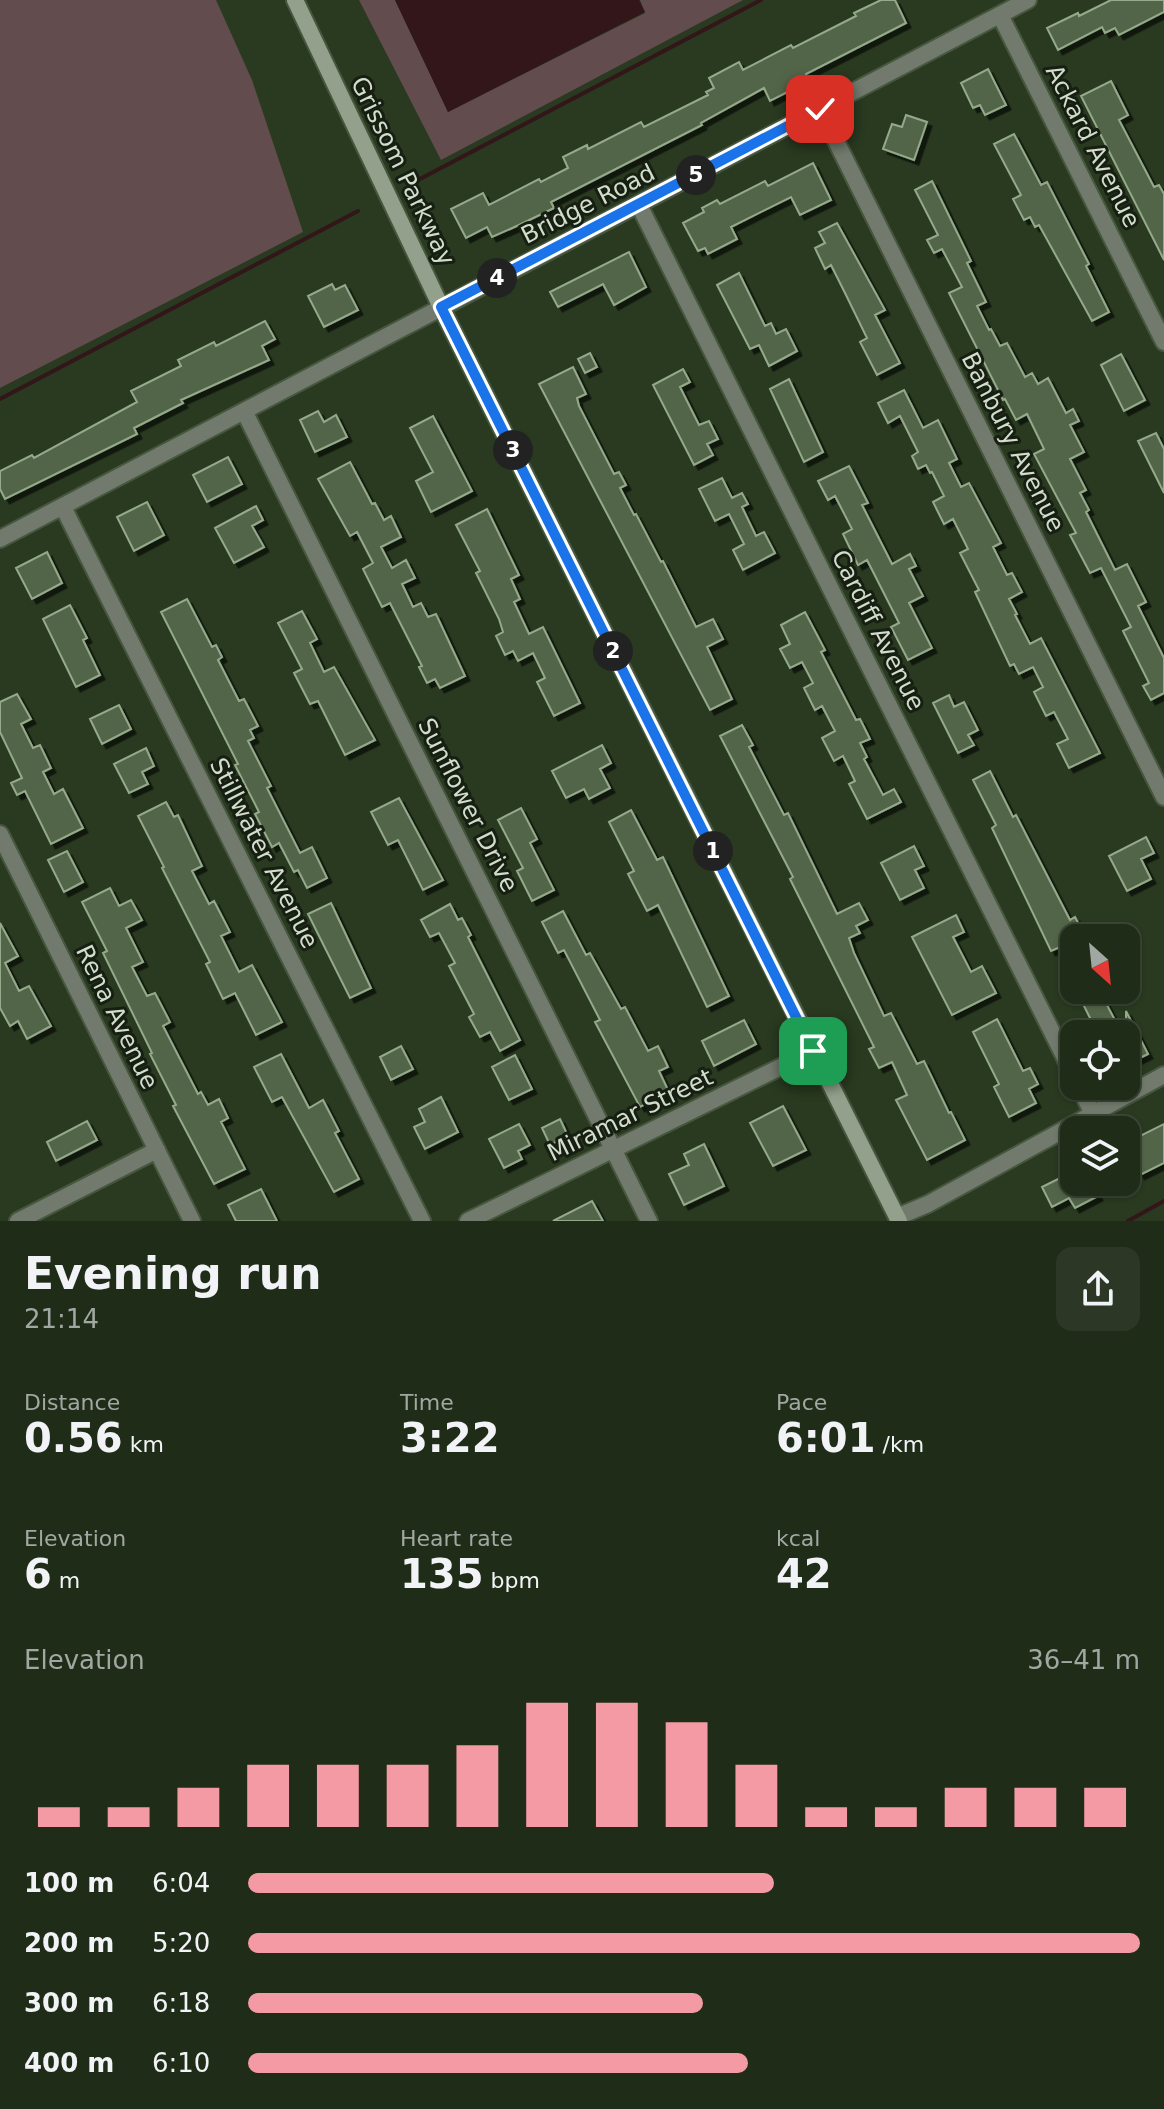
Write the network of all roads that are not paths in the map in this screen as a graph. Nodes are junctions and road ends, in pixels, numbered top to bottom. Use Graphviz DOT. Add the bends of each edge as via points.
graph roads {
  1 [pos="295,0"];
  2 [pos="1028,0"];
  3 [pos="1000,15"];
  4 [pos="820,109"];
  5 [pos="639,205"];
  6 [pos="441,307"];
  7 [pos="1164,342"];
  8 [pos="244,411"];
  9 [pos="63,507"];
  10 [pos="0,539"];
  11 [pos="1164,797"];
  12 [pos="0,834"];
  13 [pos="1060,1048"];
  14 [pos="813,1051"];
  15 [pos="1164,1075"];
  16 [pos="1086,1100"];
  17 [pos="1093,1114"];
  18 [pos="157,1150"];
  19 [pos="613,1150"];
  20 [pos="898,1219"];
  21 [pos="18,1221"];
  22 [pos="192,1221"];
  23 [pos="422,1221"];
  24 [pos="468,1221"];
  25 [pos="649,1221"];
  1 -- 6 [label="main road, Grissom Parkway"];
  2 -- 3 [label="street, Bridge Road"];
  3 -- 4 [label="street, Bridge Road"];
  3 -- 7 [label="street, Ackard Avenue"];
  4 -- 5 [label="street, Bridge Road"];
  4 -- 11 [label="street, Banbury Avenue"];
  5 -- 6 [label="street, Bridge Road"];
  5 -- 13 [label="street, Cardiff Avenue"];
  6 -- 8 [label="street, Bridge Road"];
  6 -- 14 [label="main road, Grissom Parkway"];
  8 -- 9 [label="street, Bridge Road"];
  8 -- 19 [label="street, Sunflower Drive"];
  9 -- 10 [label="street, Bridge Road"];
  9 -- 23 [label="street, Stillwater Avenue"];
  12 -- 18 [label="street, Rena Avenue"];
  14 -- 19 [label="street, Miramar Street"];
  14 -- 20 [label="main road, Grissom Parkway"];
  15 -- 17 [label="street"];
  16 -- 17 [label="street"];
  17 -- 20 [label="street"];
  18 -- 21 [label="street"];
  18 -- 22 [label="street, Rena Avenue"];
  19 -- 24 [label="street, Miramar Street"];
  19 -- 25 [label="street, Sunflower Drive"];
}
